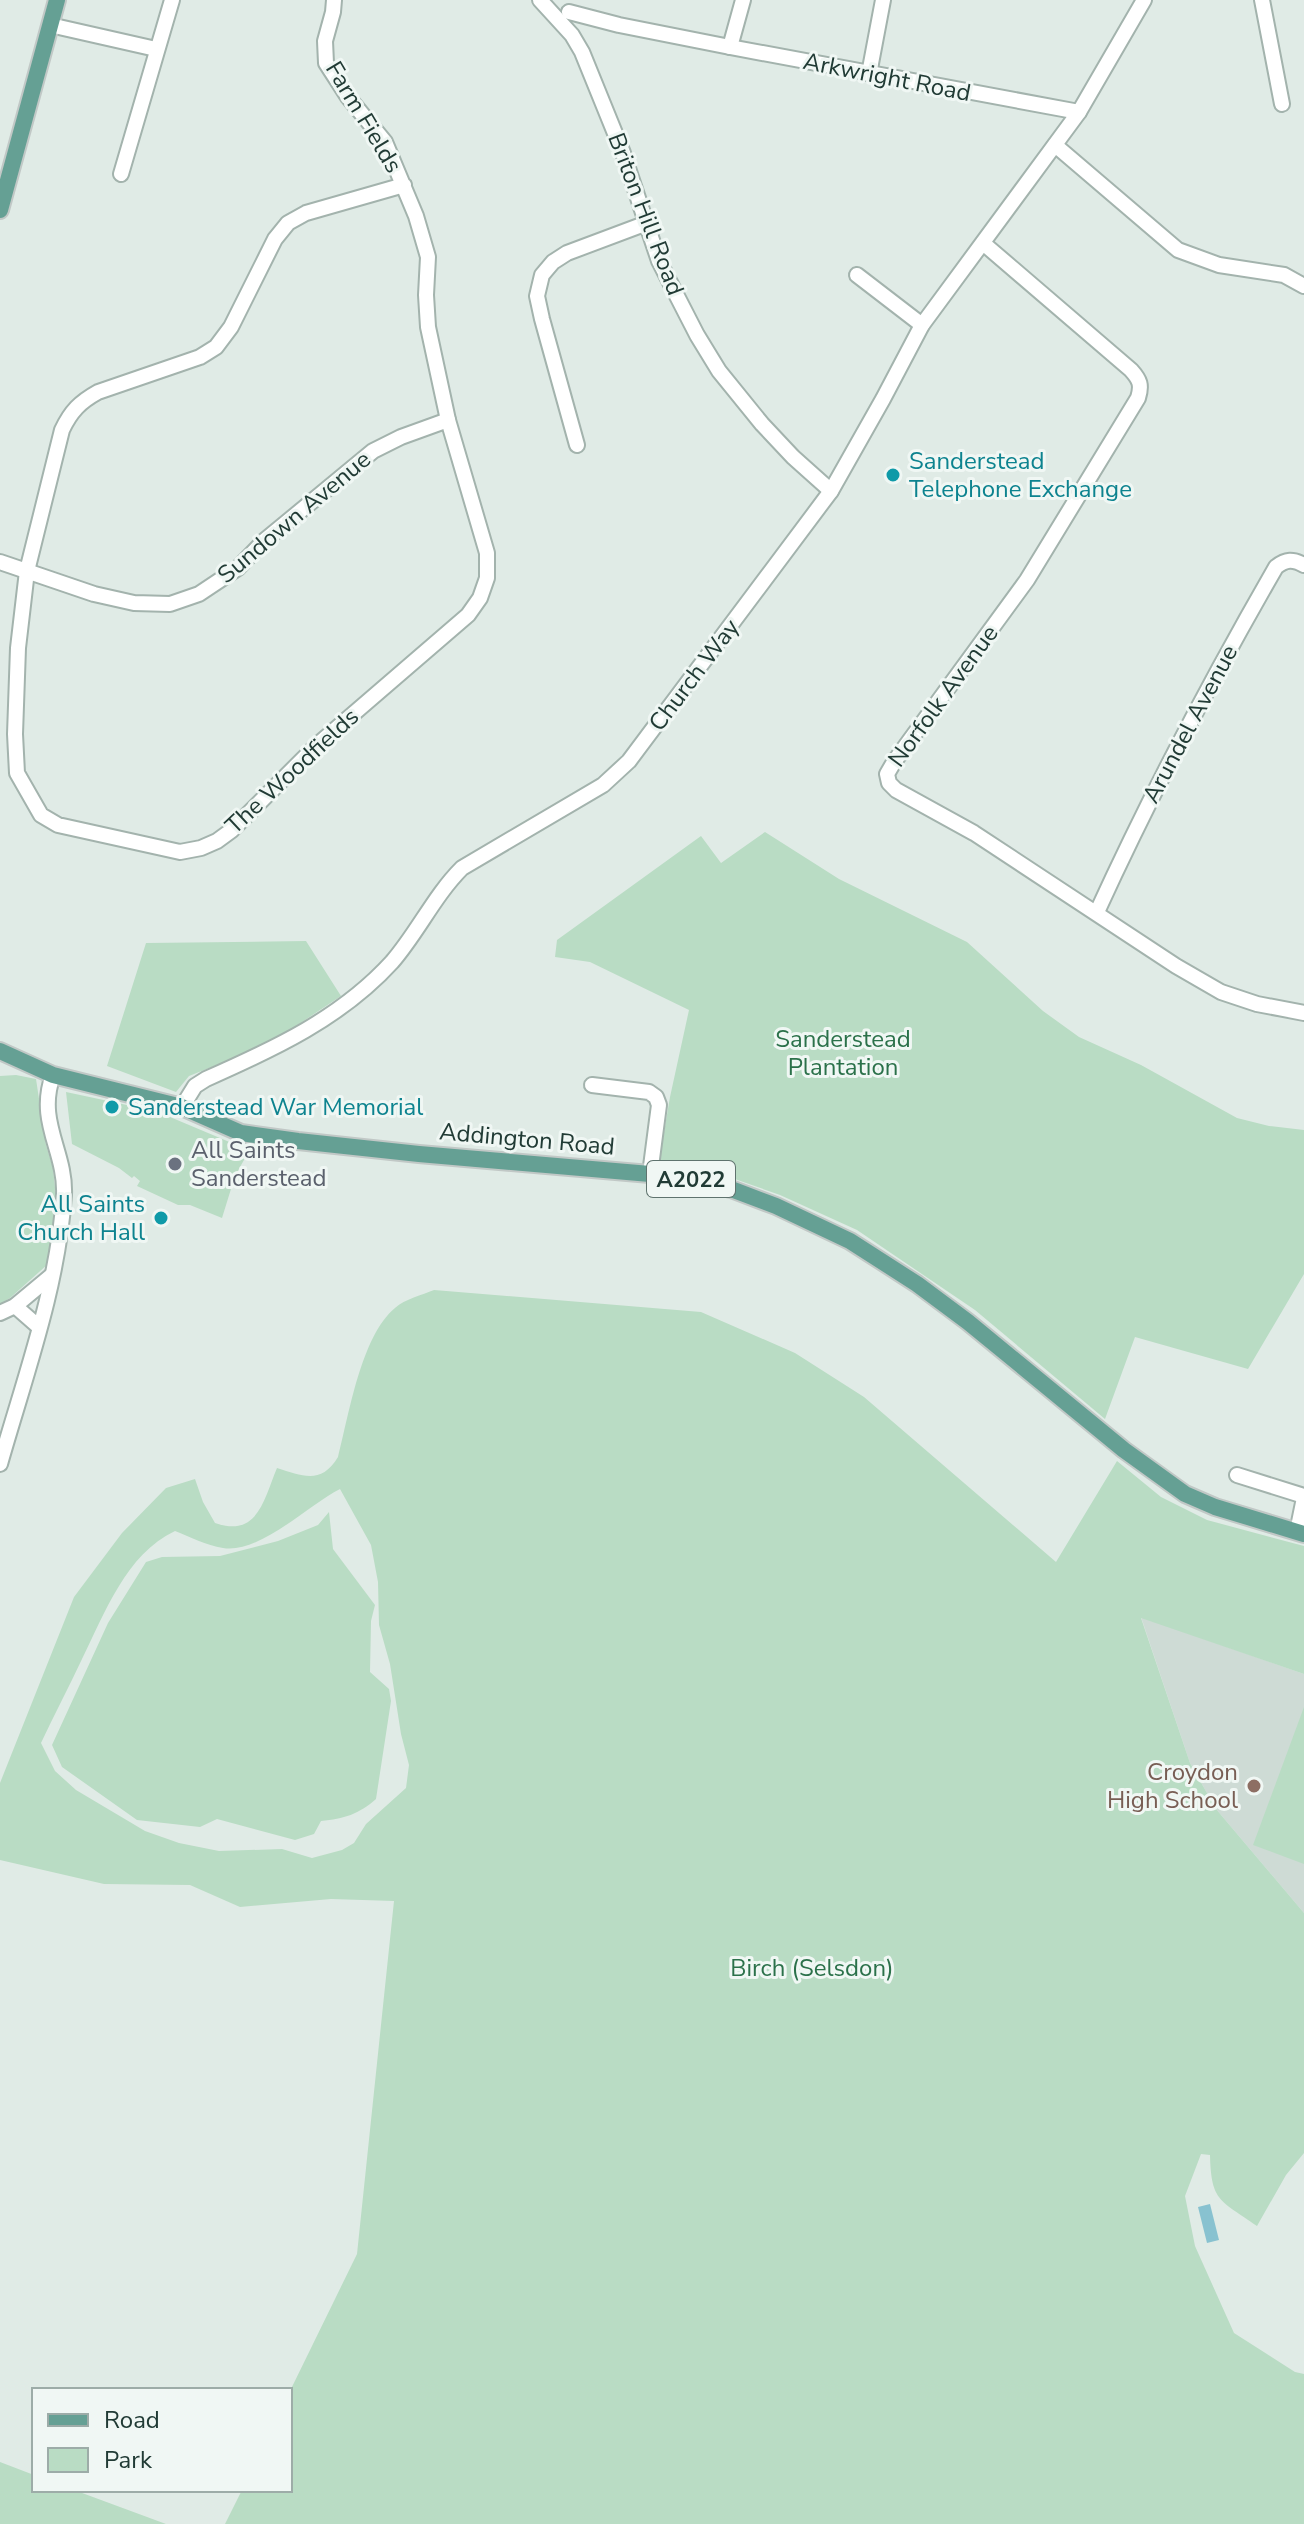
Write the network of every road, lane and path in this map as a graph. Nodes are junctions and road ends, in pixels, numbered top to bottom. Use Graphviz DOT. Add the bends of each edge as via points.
graph roads {
  1 [pos="57,0"];
  2 [pos="172,0"];
  3 [pos="334,0"];
  4 [pos="540,0"];
  5 [pos="743,0"];
  6 [pos="883,0"];
  7 [pos="1144,0"];
  8 [pos="1262,0"];
  9 [pos="565,12"];
  10 [pos="50,25"];
  11 [pos="730,47"];
  12 [pos="156,49"];
  13 [pos="869,74"];
  14 [pos="1282,104"];
  15 [pos="1079,112"];
  16 [pos="1055,145"];
  17 [pos="121,174"];
  18 [pos="404,185"];
  19 [pos="0,210"];
  20 [pos="647,223"];
  21 [pos="983,243"];
  22 [pos="857,275"];
  23 [pos="1304,286"];
  24 [pos="922,325"];
  25 [pos="448,420"];
  26 [pos="577,445"];
  27 [pos="831,491"];
  28 [pos="0,562"];
  29 [pos="1304,565"];
  30 [pos="27,571"];
  31 [pos="1097,912"];
  32 [pos="1304,1013"];
  33 [pos="0,1051"];
  34 [pos="0,1065"];
  35 [pos="45,1072"];
  36 [pos="592,1085"];
  37 [pos="182,1107"];
  38 [pos="650,1174"];
  39 [pos="52,1276"];
  40 [pos="15,1306"];
  41 [pos="0,1313"];
  42 [pos="39,1327"];
  43 [pos="0,1464"];
  44 [pos="1237,1475"];
  45 [pos="1304,1497"];
  46 [pos="1300,1533"];
  1 -- 10 [label="main road"];
  2 -- 12 [label="street"];
  3 -- 18 [label="street, Farm Fields" via="326,63 385,142"];
  4 -- 9 [label="street, Briton Hill Road"];
  5 -- 11 [label="street"];
  6 -- 13 [label="street"];
  7 -- 15 [label="street"];
  8 -- 14 [label="street"];
  9 -- 11 [label="street, Arkwright Road"];
  9 -- 20 [label="street, Briton Hill Road"];
  10 -- 12 [label="street"];
  10 -- 19 [label="main road"];
  11 -- 13 [label="street, Arkwright Road"];
  12 -- 17 [label="street"];
  13 -- 15 [label="street, Arkwright Road"];
  15 -- 16 [label="street, Church Way"];
  16 -- 21 [label="street, Church Way"];
  16 -- 23 [label="street" via="1178,250 1219,265 1284,275"];
  18 -- 25 [label="street, Farm Fields" via="428,257 428,327"];
  18 -- 30 [label="street, The Woodfields" via="288,223 216,347 98,392 71,411"];
  20 -- 26 [label="street" via="567,253 542,275 537,296"];
  20 -- 27 [label="street, Briton Hill Road" via="676,298 719,371 762,424"];
  21 -- 24 [label="street, Church Way"];
  21 -- 31 [label="street, Norfolk Avenue" via="1131,370 1141,389 1027,580 887,774 896,790"];
  22 -- 24 [label="street"];
  24 -- 27 [label="street, Church Way"];
  25 -- 30 [label="street, Sundown Avenue" via="373,451 238,568 199,594 170,604 134,603"];
  25 -- 30 [label="street, The Woodfields" via="487,553 480,598 468,615 326,737 232,830 201,848 180,852 58,825 41,815 30,799 17,773 15,734"];
  27 -- 37 [label="street, Church Way" via="629,761 603,785 462,868 369,986 292,1039 195,1086"];
  28 -- 30 [label="street, Sundown Avenue"];
  29 -- 31 [label="street, Arundel Avenue" via="1293,560 1276,567 1177,745"];
  31 -- 32 [label="street, Norfolk Avenue" via="1221,992"];
  33 -- 35 [label="main road, A2022"];
  34 -- 35 [label="main road, A2022"];
  35 -- 37 [label="main road, Addington Road / A2022"];
  35 -- 39 [label="street" via="46,1107 64,1193"];
  36 -- 38 [label="street" via="656,1097"];
  37 -- 38 [label="main road, Addington Road / A2022" via="241,1133"];
  38 -- 46 [label="main road, Addington Road / A2022" via="731,1189 850,1241 968,1322 1185,1494"];
  39 -- 40 [label="street"];
  39 -- 42 [label="street"];
  40 -- 41 [label="street"];
  40 -- 42 [label="street"];
  42 -- 43 [label="street"];
  44 -- 45 [label="street"];
  45 -- 46 [label="street"];
}
